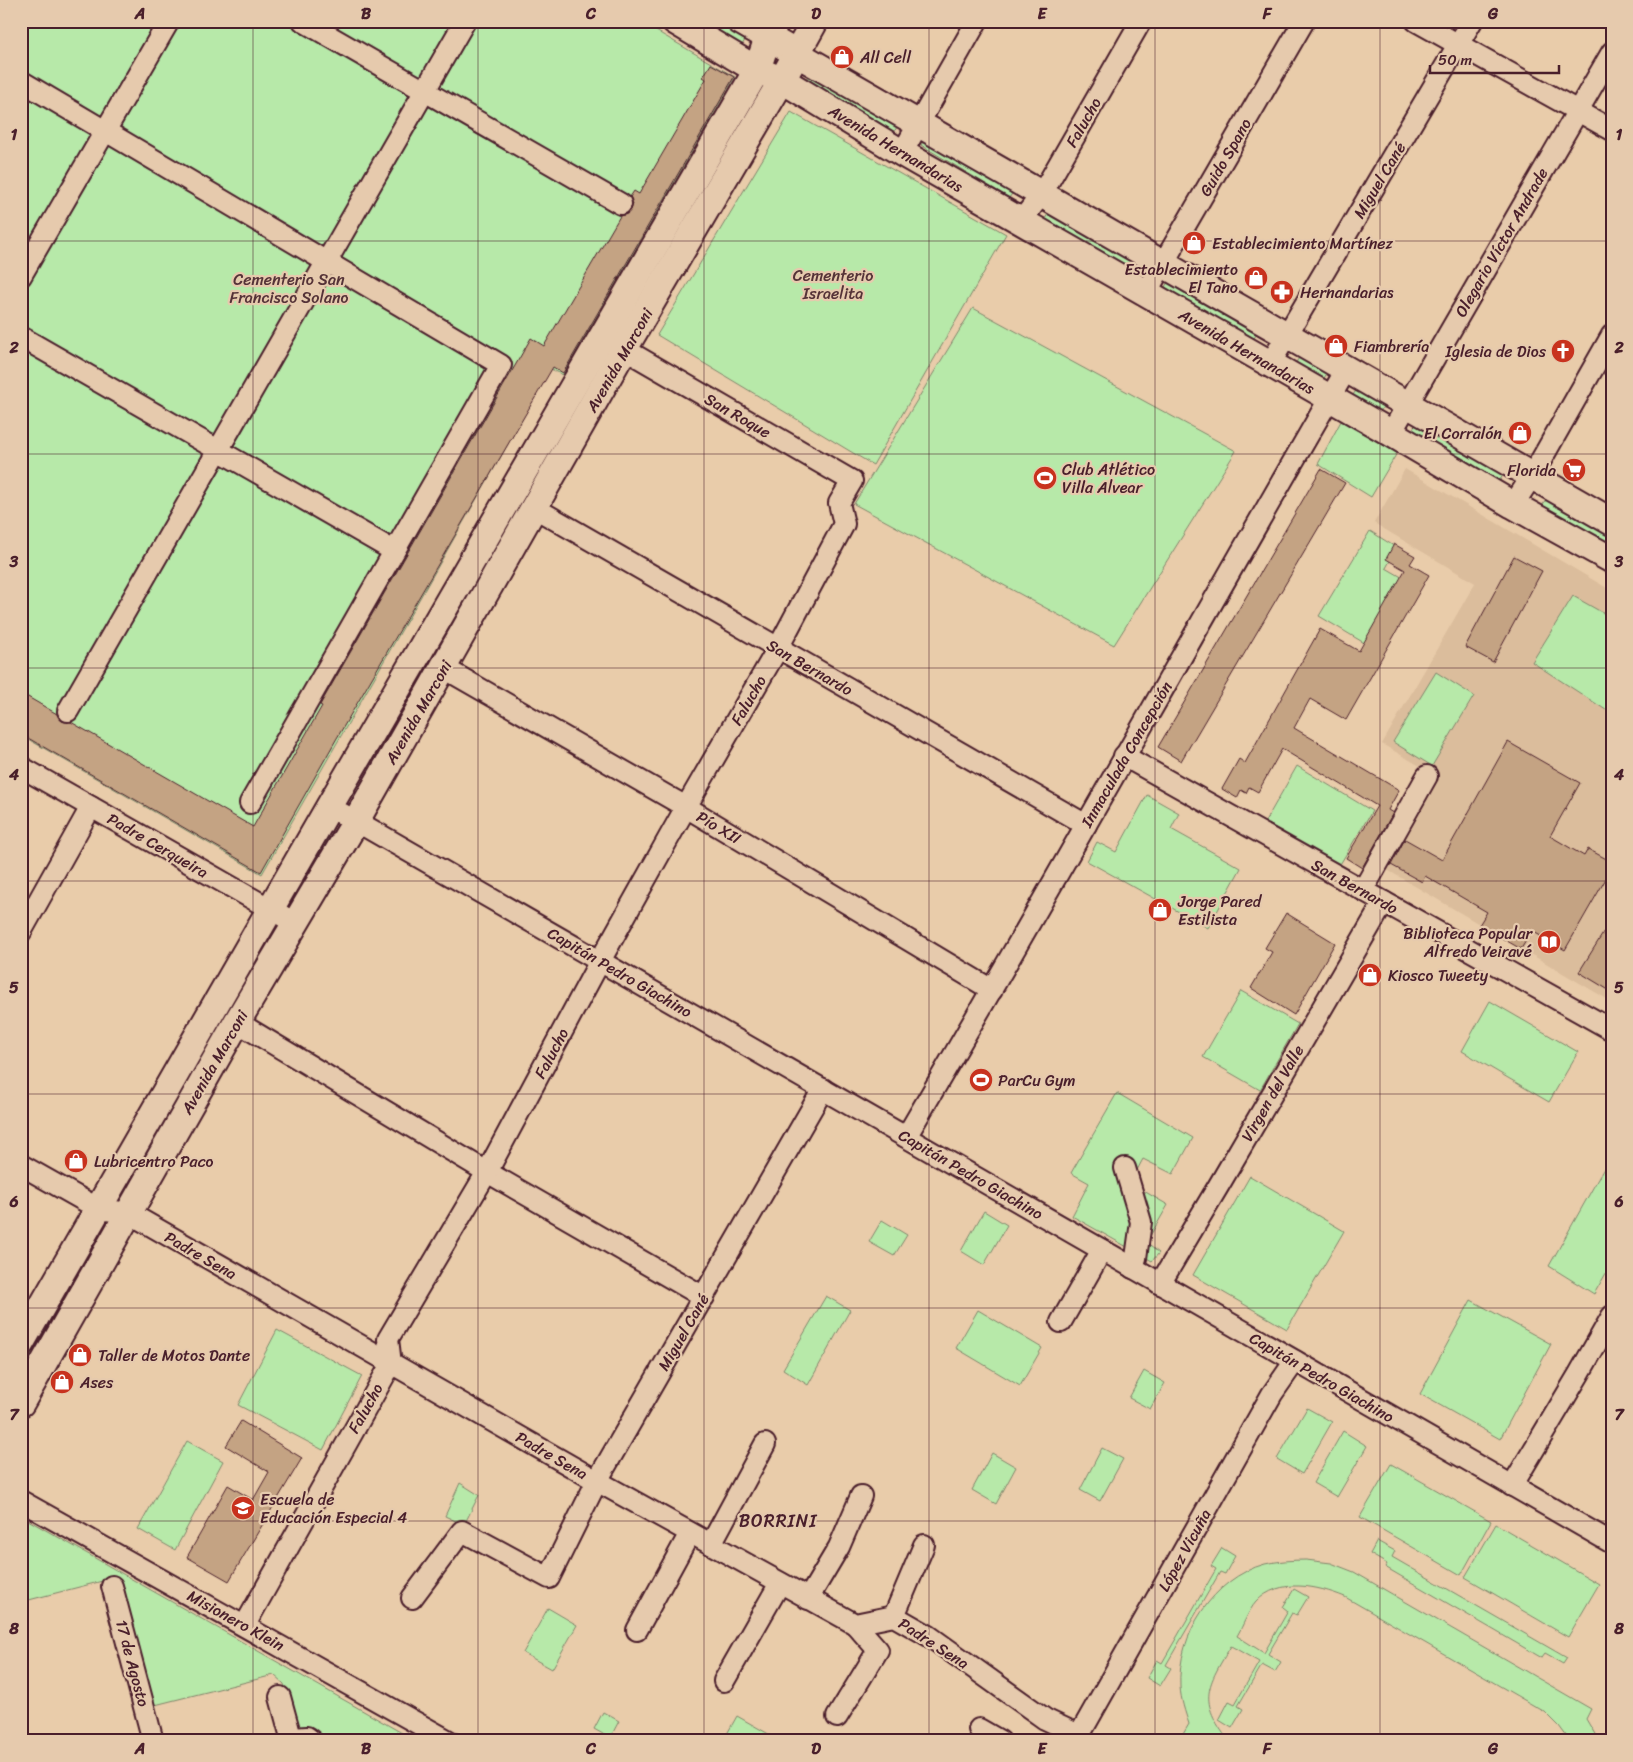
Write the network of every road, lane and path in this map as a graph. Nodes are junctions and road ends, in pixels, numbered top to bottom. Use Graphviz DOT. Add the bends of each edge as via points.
graph roads {
  1 [pos="169,21"];
  2 [pos="303,21"];
  3 [pos="465,21"];
  4 [pos="675,21"];
  5 [pos="740,21"];
  6 [pos="815,21"];
  7 [pos="977,21"];
  8 [pos="1141,21"];
  9 [pos="1304,21"];
  10 [pos="1416,21"];
  11 [pos="1472,21"];
  12 [pos="772,29"];
  13 [pos="1458,46"];
  14 [pos="1612,52"];
  15 [pos="796,54"];
  16 [pos="757,70"];
  17 [pos="782,80"];
  18 [pos="21,81"];
  19 [pos="425,92"];
  20 [pos="1577,111"];
  21 [pos="918,125"];
  22 [pos="1612,130"];
  23 [pos="105,131"];
  24 [pos="902,153"];
  25 [pos="1041,195"];
  26 [pos="621,204"];
  27 [pos="1021,221"];
  28 [pos="326,261"];
  29 [pos="1163,265"];
  30 [pos="21,276"];
  31 [pos="1146,293"];
  32 [pos="1612,335"];
  33 [pos="1286,336"];
  34 [pos="21,337"];
  35 [pos="624,350"];
  36 [pos="1270,364"];
  37 [pos="1346,370"];
  38 [pos="1330,398"];
  39 [pos="1407,405"];
  40 [pos="1391,433"];
  41 [pos="218,450"];
  42 [pos="1532,476"];
  43 [pos="852,481"];
  44 [pos="1513,505"];
  45 [pos="535,508"];
  46 [pos="1612,522"];
  47 [pos="394,551"];
  48 [pos="1612,560"];
  49 [pos="778,648"];
  50 [pos="444,668"];
  51 [pos="68,711"];
  52 [pos="1124,756"];
  53 [pos="21,767"];
  54 [pos="1427,776"];
  55 [pos="250,803"];
  56 [pos="91,807"];
  57 [pos="329,807"];
  58 [pos="686,807"];
  59 [pos="356,821"];
  60 [pos="1086,825"];
  61 [pos="1363,890"];
  62 [pos="1384,902"];
  63 [pos="270,909"];
  64 [pos="295,923"];
  65 [pos="21,932"];
  66 [pos="600,961"];
  67 [pos="992,990"];
  68 [pos="236,1022"];
  69 [pos="1612,1030"];
  70 [pos="823,1090"];
  71 [pos="906,1137"];
  72 [pos="21,1166"];
  73 [pos="1125,1168"];
  74 [pos="487,1172"];
  75 [pos="99,1209"];
  76 [pos="129,1213"];
  77 [pos="1102,1250"];
  78 [pos="1133,1268"];
  79 [pos="1160,1284"];
  80 [pos="704,1297"];
  81 [pos="1612,1316"];
  82 [pos="1062,1322"];
  83 [pos="21,1343"];
  84 [pos="1295,1361"];
  85 [pos="390,1364"];
  86 [pos="21,1403"];
  87 [pos="765,1444"];
  88 [pos="597,1481"];
  89 [pos="1512,1486"];
  90 [pos="861,1496"];
  91 [pos="21,1501"];
  92 [pos="690,1533"];
  93 [pos="711,1544"];
  94 [pos="1612,1544"];
  95 [pos="924,1545"];
  96 [pos="780,1583"];
  97 [pos="112,1586"];
  98 [pos="412,1598"];
  99 [pos="808,1599"];
  100 [pos="894,1616"];
  101 [pos="855,1624"];
  102 [pos="245,1625"];
  103 [pos="637,1630"];
  104 [pos="724,1681"];
  105 [pos="280,1697"];
  106 [pos="837,1717"];
  107 [pos="979,1729"];
  108 [pos="1078,1738"];
  109 [pos="291,1740"];
  110 [pos="153,1741"];
  111 [pos="312,1741"];
  112 [pos="449,1741"];
  113 [pos="1000,1741"];
  1 -- 23 [label="street"];
  2 -- 19 [label="street"];
  3 -- 19 [label="street"];
  4 -- 16 [label="main road, Avenida Hernandarias"];
  5 -- 12 [label="main road, Avenida Hernandarias"];
  6 -- 15 [label="main road, Avenida Marconi"];
  7 -- 21 [label="street"];
  8 -- 25 [label="street, Falucho"];
  9 -- 29 [label="street, Guido Spano"];
  10 -- 13 [label="street"];
  11 -- 13 [label="street, Miguel Cané"];
  12 -- 15 [label="main road, Avenida Hernandarias"];
  12 -- 16 [label="main road, Avenida Marconi"];
  13 -- 20 [label="street"];
  13 -- 33 [label="street, Miguel Cané"];
  14 -- 20 [label="street, Olegario Víctor Andrade"];
  15 -- 17 [label="main road, Avenida Marconi"];
  15 -- 21 [label="main road, Avenida Hernandarias"];
  16 -- 17 [label="main road, Avenida Hernandarias"];
  16 -- 57 [label="main road, Avenida Marconi"];
  17 -- 24 [label="main road, Avenida Hernandarias"];
  17 -- 35 [label="main road, Avenida Marconi"];
  18 -- 23 [label="street"];
  19 -- 26 [label="street"];
  19 -- 28 [label="street"];
  20 -- 22 [label="street"];
  20 -- 39 [label="street, Olegario Víctor Andrade"];
  21 -- 24 [label="street"];
  21 -- 25 [label="main road, Avenida Hernandarias"];
  23 -- 28 [label="street"];
  23 -- 30 [label="street"];
  24 -- 27 [label="main road, Avenida Hernandarias"];
  25 -- 27 [label="street, Falucho"];
  25 -- 29 [label="main road, Avenida Hernandarias"];
  27 -- 31 [label="main road, Avenida Hernandarias"];
  28 -- 41 [label="street"];
  28 -- 47 [label="street" via="501,365"];
  29 -- 31 [label="street, Guido Spano"];
  29 -- 33 [label="main road, Avenida Hernandarias"];
  31 -- 36 [label="main road, Avenida Hernandarias"];
  32 -- 42 [label="street"];
  33 -- 36 [label="street, Miguel Cané"];
  33 -- 37 [label="main road, Avenida Hernandarias"];
  34 -- 41 [label="street"];
  35 -- 43 [label="street, San Roque"];
  35 -- 45 [label="main road, Avenida Marconi"];
  36 -- 38 [label="main road, Avenida Hernandarias"];
  37 -- 38 [label="street, Inmaculada Concepción"];
  37 -- 39 [label="main road, Avenida Hernandarias"];
  38 -- 40 [label="main road, Avenida Hernandarias"];
  38 -- 52 [label="street, Inmaculada Concepción"];
  39 -- 40 [label="street, Olegario Víctor Andrade"];
  39 -- 42 [label="main road, Avenida Hernandarias"];
  40 -- 44 [label="main road, Avenida Hernandarias"];
  41 -- 47 [label="street"];
  41 -- 51 [label="street"];
  42 -- 44 [label="street"];
  42 -- 46 [label="main road, Avenida Hernandarias"];
  43 -- 49 [label="street, Falucho" via="839,503 844,524"];
  44 -- 48 [label="main road, Avenida Hernandarias"];
  45 -- 49 [label="street, San Bernardo"];
  45 -- 50 [label="main road, Avenida Marconi"];
  47 -- 55 [label="street"];
  49 -- 58 [label="street, Falucho"];
  49 -- 60 [label="street, San Bernardo"];
  50 -- 58 [label="street, Pío XII"];
  50 -- 59 [label="main road, Avenida Marconi"];
  52 -- 60 [label="street, Inmaculada Concepción"];
  52 -- 61 [label="street, San Bernardo"];
  53 -- 56 [label="street, Padre Cerqueira"];
  54 -- 61 [label="street"];
  56 -- 63 [label="street, Padre Cerqueira"];
  56 -- 65 [label="street"];
  57 -- 59 [label="street, Capitán Pedro Giachino"];
  57 -- 63 [label="main road, Avenida Marconi"];
  58 -- 66 [label="street, Falucho"];
  58 -- 67 [label="street, Pío XII"];
  59 -- 64 [label="main road, Avenida Marconi"];
  59 -- 66 [label="street, Capitán Pedro Giachino"];
  60 -- 67 [label="street, Inmaculada Concepción"];
  61 -- 62 [label="street, San Bernardo"];
  62 -- 69 [label="street, San Bernardo"];
  62 -- 79 [label="street, Virgen del Valle"];
  63 -- 64 [label="street, Padre Cerqueira"];
  63 -- 75 [label="main road, Avenida Marconi"];
  64 -- 68 [label="main road, Avenida Marconi"];
  66 -- 70 [label="street, Capitán Pedro Giachino"];
  66 -- 74 [label="street, Falucho"];
  67 -- 71 [label="street, Inmaculada Concepción"];
  68 -- 74 [label="street"];
  68 -- 76 [label="main road, Avenida Marconi"];
  70 -- 71 [label="street, Capitán Pedro Giachino"];
  70 -- 80 [label="street, Miguel Cané"];
  71 -- 77 [label="street, Capitán Pedro Giachino"];
  72 -- 75 [label="street, Padre Sena"];
  73 -- 78 [label="street" via="1142,1222"];
  74 -- 80 [label="street"];
  74 -- 85 [label="street, Falucho" via="388,1339"];
  75 -- 76 [label="street, Padre Sena"];
  75 -- 83 [label="main road, Avenida Marconi"];
  76 -- 85 [label="street, Padre Sena"];
  76 -- 86 [label="main road, Avenida Marconi"];
  77 -- 78 [label="street, Capitán Pedro Giachino"];
  77 -- 82 [label="street"];
  78 -- 79 [label="street, Capitán Pedro Giachino"];
  79 -- 84 [label="street, Capitán Pedro Giachino"];
  80 -- 88 [label="street, Miguel Cané"];
  81 -- 89 [label="street"];
  84 -- 89 [label="street, Capitán Pedro Giachino"];
  84 -- 108 [label="street, López Vicuña" via="1272,1394"];
  85 -- 88 [label="street, Padre Sena"];
  85 -- 102 [label="street, Falucho"];
  87 -- 93 [label="street"];
  88 -- 92 [label="street, Padre Sena"];
  88 -- 98 [label="street, Miguel Cané" via="549,1578 462,1531"];
  89 -- 94 [label="street, Capitán Pedro Giachino"];
  90 -- 99 [label="street" via="839,1547"];
  91 -- 102 [label="street, Misionero Klein"];
  92 -- 93 [label="street, Padre Sena"];
  92 -- 103 [label="street"];
  93 -- 96 [label="street, Padre Sena"];
  95 -- 100 [label="street"];
  96 -- 99 [label="street, Padre Sena"];
  96 -- 104 [label="street"];
  97 -- 110 [label="street, 17 de Agosto"];
  99 -- 101 [label="street, Padre Sena"];
  100 -- 101 [label="street, Padre Sena"];
  100 -- 108 [label="street, Padre Sena" via="929,1636 1045,1719"];
  101 -- 106 [label="street" via="878,1650"];
  102 -- 112 [label="street, Misionero Klein"];
  105 -- 109 [label="street"];
  107 -- 113 [label="street"];
  109 -- 111 [label="street" via="307,1738"];
}
